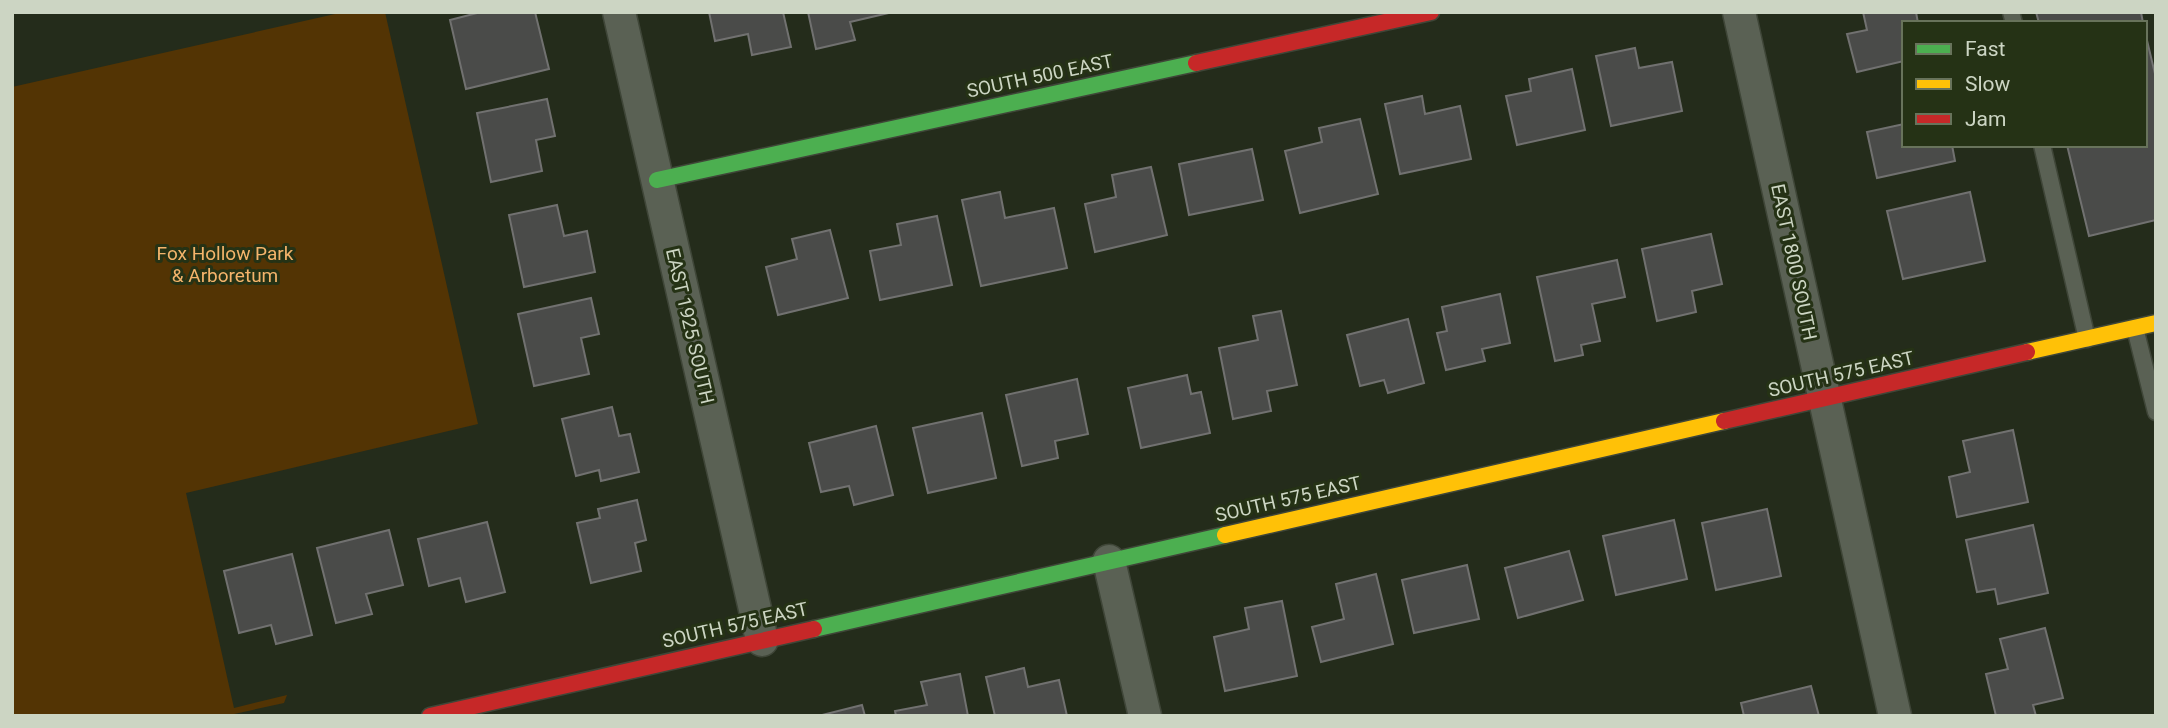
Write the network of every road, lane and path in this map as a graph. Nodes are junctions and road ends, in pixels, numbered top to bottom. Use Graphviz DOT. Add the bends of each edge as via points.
graph roads {
  1 [pos="620,12"];
  2 [pos="1431,12"];
  3 [pos="1739,12"];
  4 [pos="2042,147"];
  5 [pos="657,180"];
  6 [pos="2156,323"];
  7 [pos="2135,328"];
  8 [pos="2087,339"];
  9 [pos="1824,399"];
  10 [pos="2156,412"];
  11 [pos="1109,561"];
  12 [pos="762,640"];
  13 [pos="430,716"];
  14 [pos="1145,716"];
  15 [pos="1895,716"];
  1 -- 5 [label="street, EAST 1925 SOUTH"];
  2 -- 5 [label="street, SOUTH 500 EAST"];
  3 -- 9 [label="street, EAST 1800 SOUTH"];
  4 -- 8 [label="lane"];
  5 -- 12 [label="street, EAST 1925 SOUTH"];
  6 -- 7 [label="street, SOUTH 575 EAST"];
  7 -- 8 [label="street, SOUTH 575 EAST"];
  7 -- 10 [label="lane"];
  8 -- 9 [label="street, SOUTH 575 EAST"];
  9 -- 11 [label="street, SOUTH 575 EAST"];
  9 -- 15 [label="street, EAST 1800 SOUTH"];
  11 -- 12 [label="street, SOUTH 575 EAST"];
  11 -- 14 [label="street"];
  12 -- 13 [label="street, SOUTH 575 EAST"];
}
